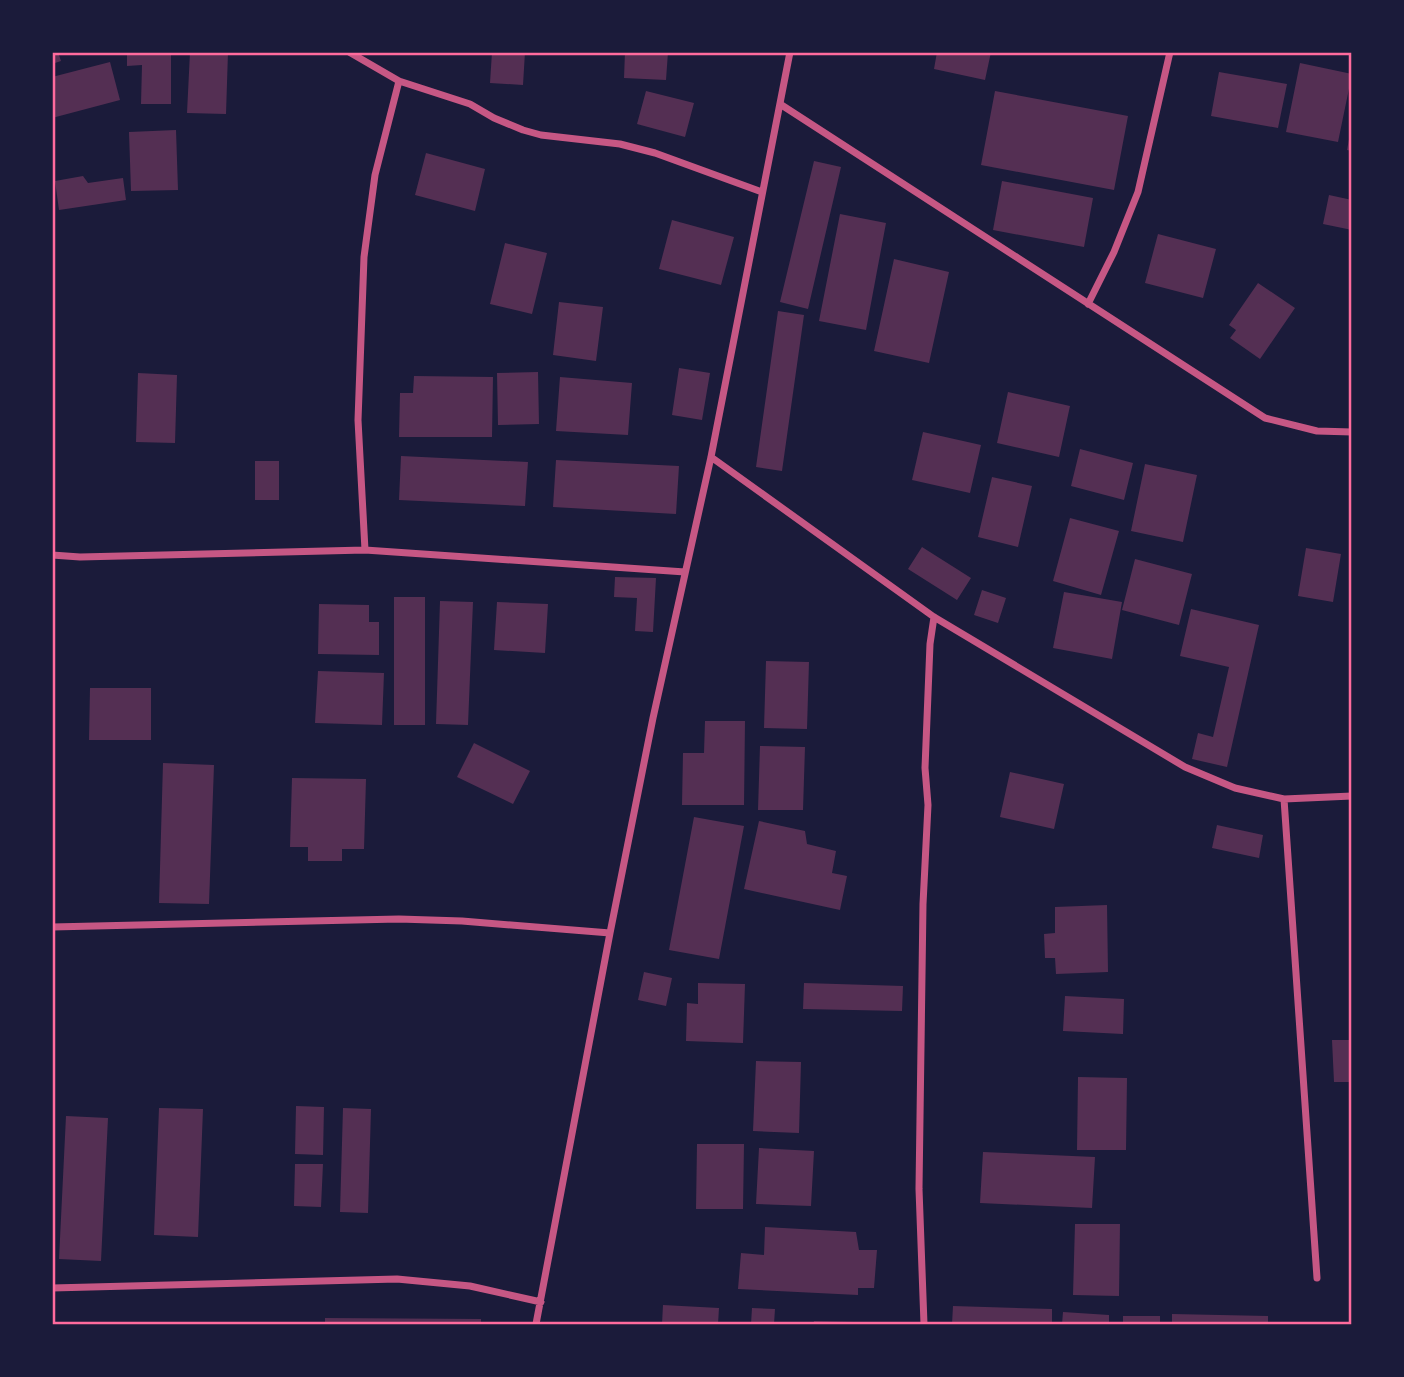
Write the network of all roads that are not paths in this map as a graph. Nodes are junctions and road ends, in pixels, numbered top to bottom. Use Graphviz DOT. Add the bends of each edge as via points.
graph roads {
  1 [pos="349,52"];
  2 [pos="790,52"];
  3 [pos="1170,52"];
  4 [pos="398,81"];
  5 [pos="780,104"];
  6 [pos="762,192"];
  7 [pos="1088,304"];
  8 [pos="1352,432"];
  9 [pos="711,457"];
  10 [pos="365,550"];
  11 [pos="52,555"];
  12 [pos="685,572"];
  13 [pos="934,617"];
  14 [pos="1352,796"];
  15 [pos="1284,799"];
  16 [pos="52,927"];
  17 [pos="610,933"];
  18 [pos="1317,1278"];
  19 [pos="52,1288"];
  20 [pos="541,1302"];
  21 [pos="536,1325"];
  22 [pos="924,1325"];
  1 -- 4 [label="street"];
  2 -- 5 [label="street"];
  3 -- 7 [label="street" via="1138,192"];
  4 -- 6 [label="street" via="470,104 541,135 656,153"];
  4 -- 10 [label="street" via="375,175 364,257 358,420"];
  5 -- 6 [label="street"];
  5 -- 7 [label="street"];
  6 -- 9 [label="street"];
  7 -- 8 [label="street" via="1265,418 1317,432"];
  9 -- 12 [label="street"];
  9 -- 13 [label="street"];
  10 -- 11 [label="street"];
  10 -- 12 [label="street"];
  12 -- 17 [label="street"];
  13 -- 15 [label="street" via="1185,768 1235,788"];
  13 -- 22 [label="street" via="923,904 919,1189"];
  14 -- 15 [label="street"];
  15 -- 18 [label="street"];
  16 -- 17 [label="street" via="399,919"];
  17 -- 20 [label="street"];
  19 -- 20 [label="street" via="397,1279 470,1286"];
  20 -- 21 [label="street"];
}
